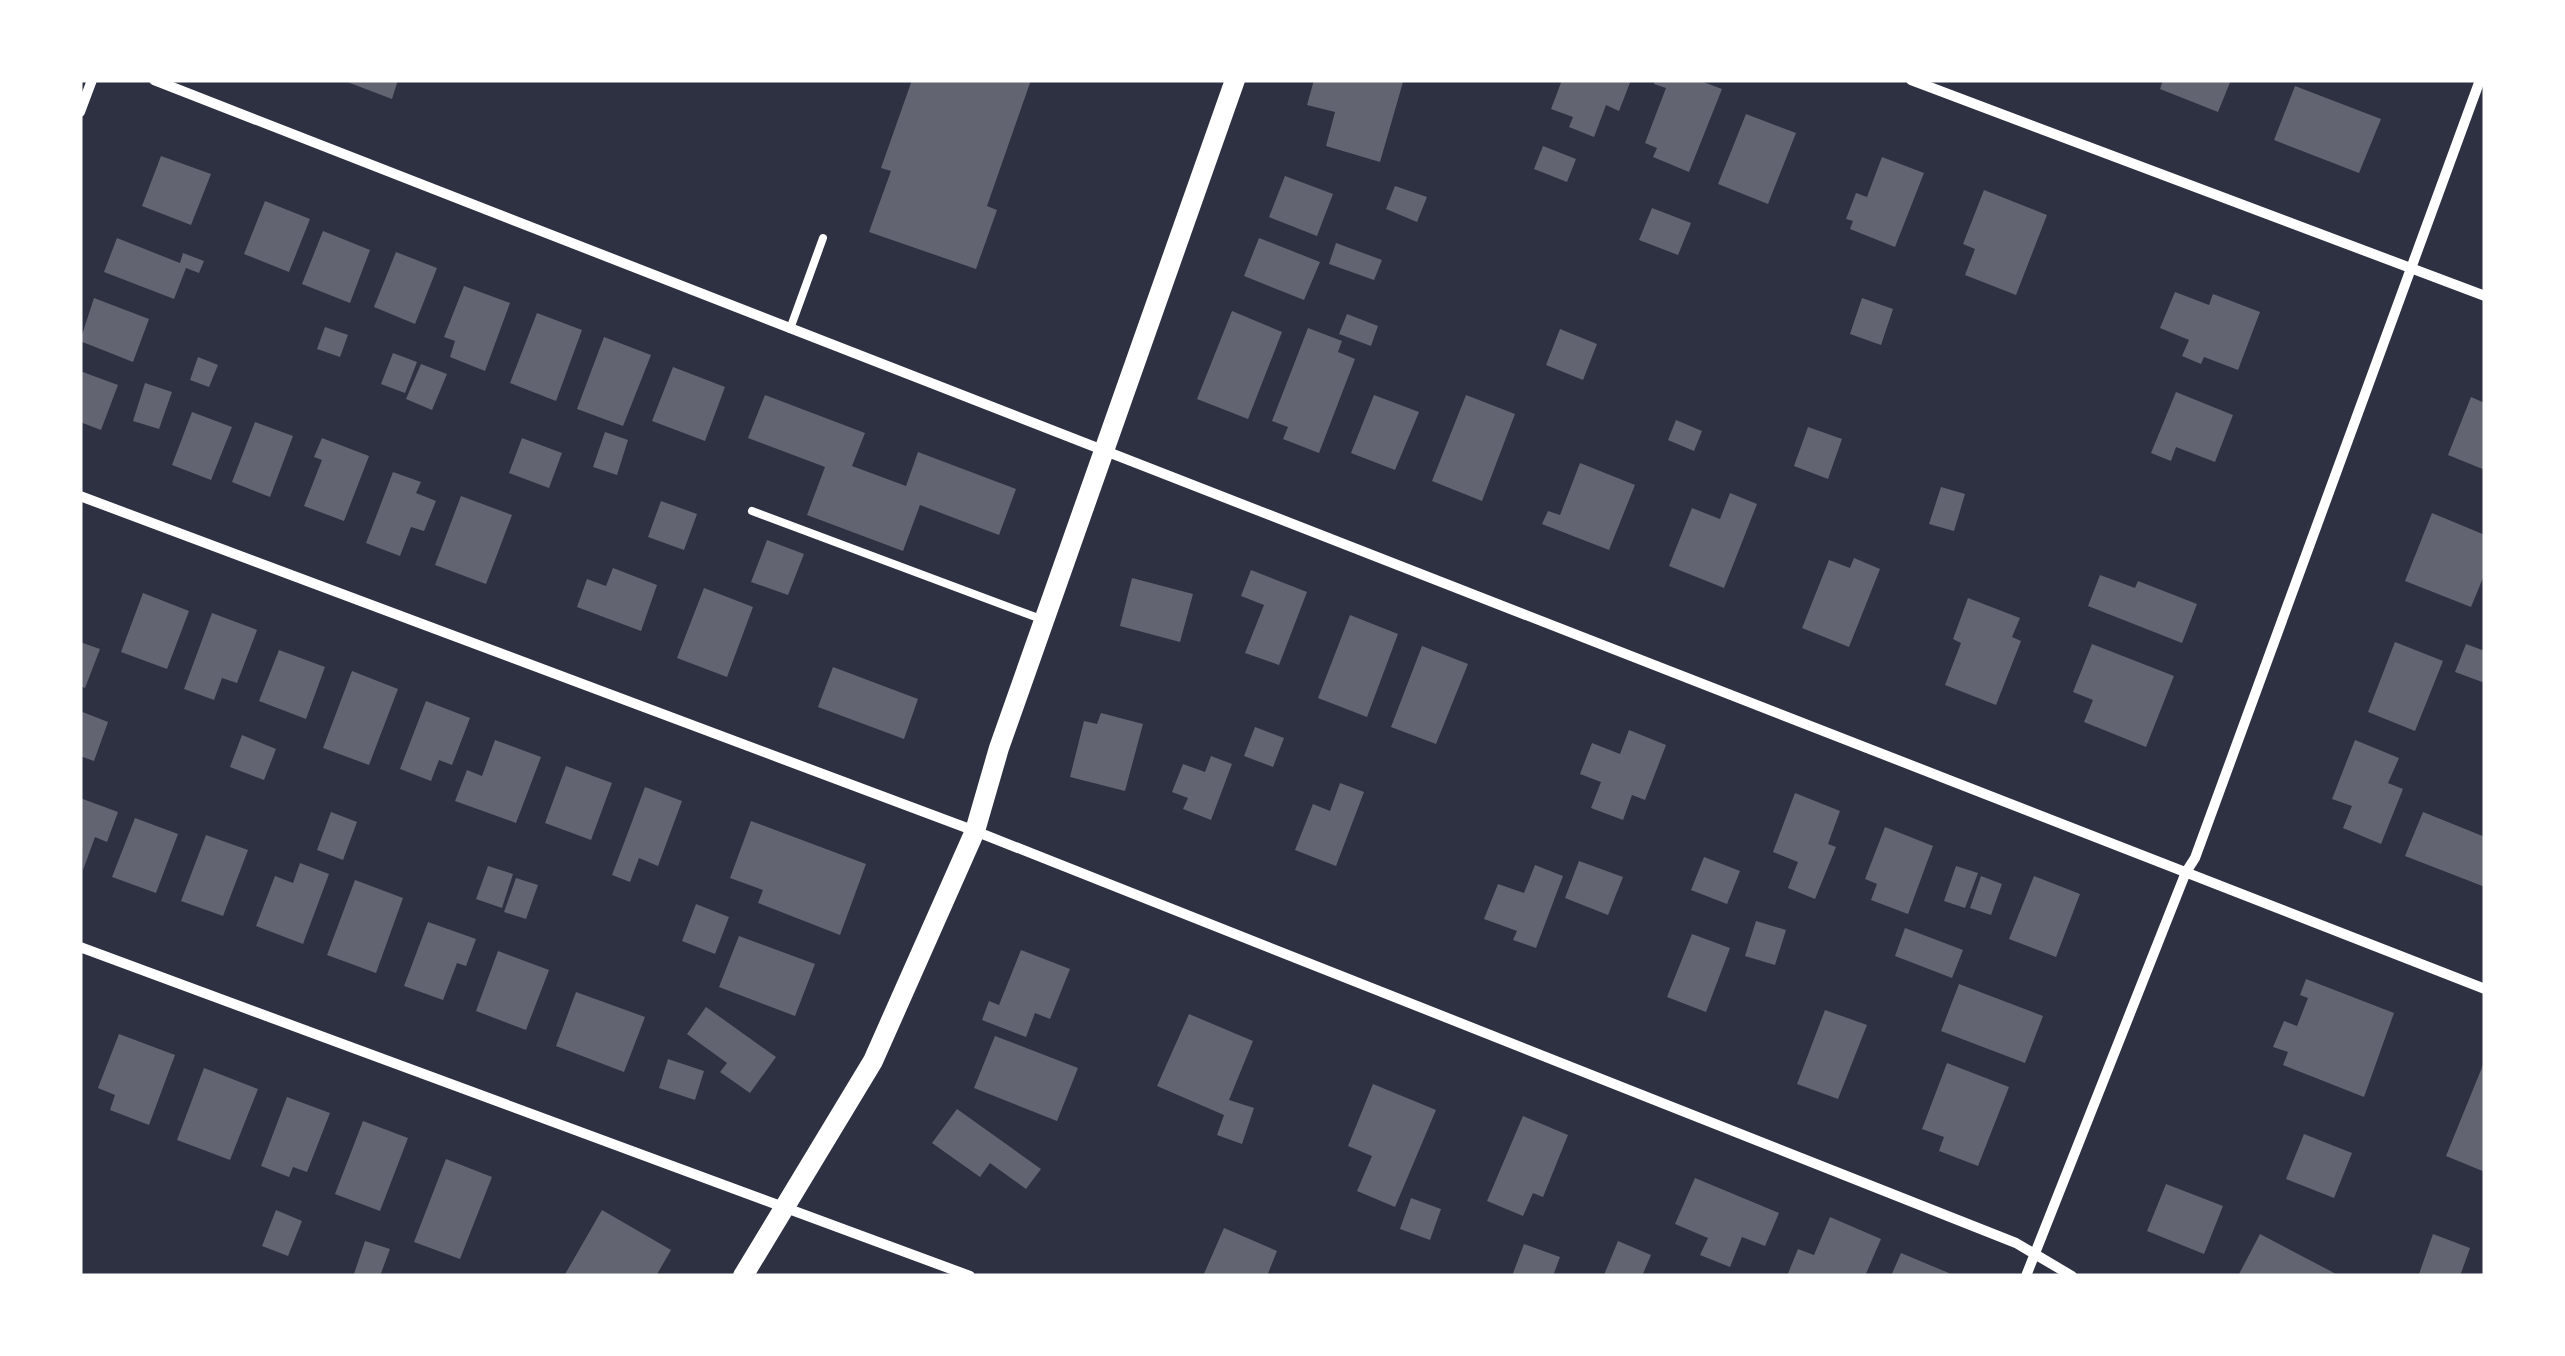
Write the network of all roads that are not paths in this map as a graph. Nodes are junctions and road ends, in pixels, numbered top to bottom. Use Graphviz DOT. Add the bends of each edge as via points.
graph roads {
  1 [pos="92,80"];
  2 [pos="154,80"];
  3 [pos="1235,80"];
  4 [pos="1911,80"];
  5 [pos="2480,80"];
  6 [pos="80,112"];
  7 [pos="823,238"];
  8 [pos="2411,268"];
  9 [pos="2485,296"];
  10 [pos="790,329"];
  11 [pos="1107,452"];
  12 [pos="80,496"];
  13 [pos="752,511"];
  14 [pos="1045,621"];
  15 [pos="975,831"];
  16 [pos="2186,872"];
  17 [pos="80,948"];
  18 [pos="2485,989"];
  19 [pos="784,1207"];
  20 [pos="2034,1255"];
  21 [pos="743,1276"];
  22 [pos="970,1276"];
  23 [pos="2026,1276"];
  24 [pos="2072,1276"];
  1 -- 6 [label="street"];
  2 -- 10 [label="street"];
  3 -- 11 [label="main road"];
  4 -- 8 [label="street"];
  5 -- 8 [label="street"];
  7 -- 10 [label="lane"];
  8 -- 9 [label="street"];
  8 -- 16 [label="street"];
  10 -- 11 [label="street"];
  11 -- 14 [label="main road"];
  11 -- 16 [label="street"];
  12 -- 15 [label="street"];
  13 -- 14 [label="lane"];
  14 -- 15 [label="main road"];
  15 -- 19 [label="main road" via="874,1061"];
  15 -- 20 [label="street"];
  16 -- 18 [label="street"];
  16 -- 20 [label="street"];
  17 -- 19 [label="street"];
  19 -- 21 [label="main road"];
  19 -- 22 [label="street"];
  20 -- 23 [label="street"];
  20 -- 24 [label="street"];
}
